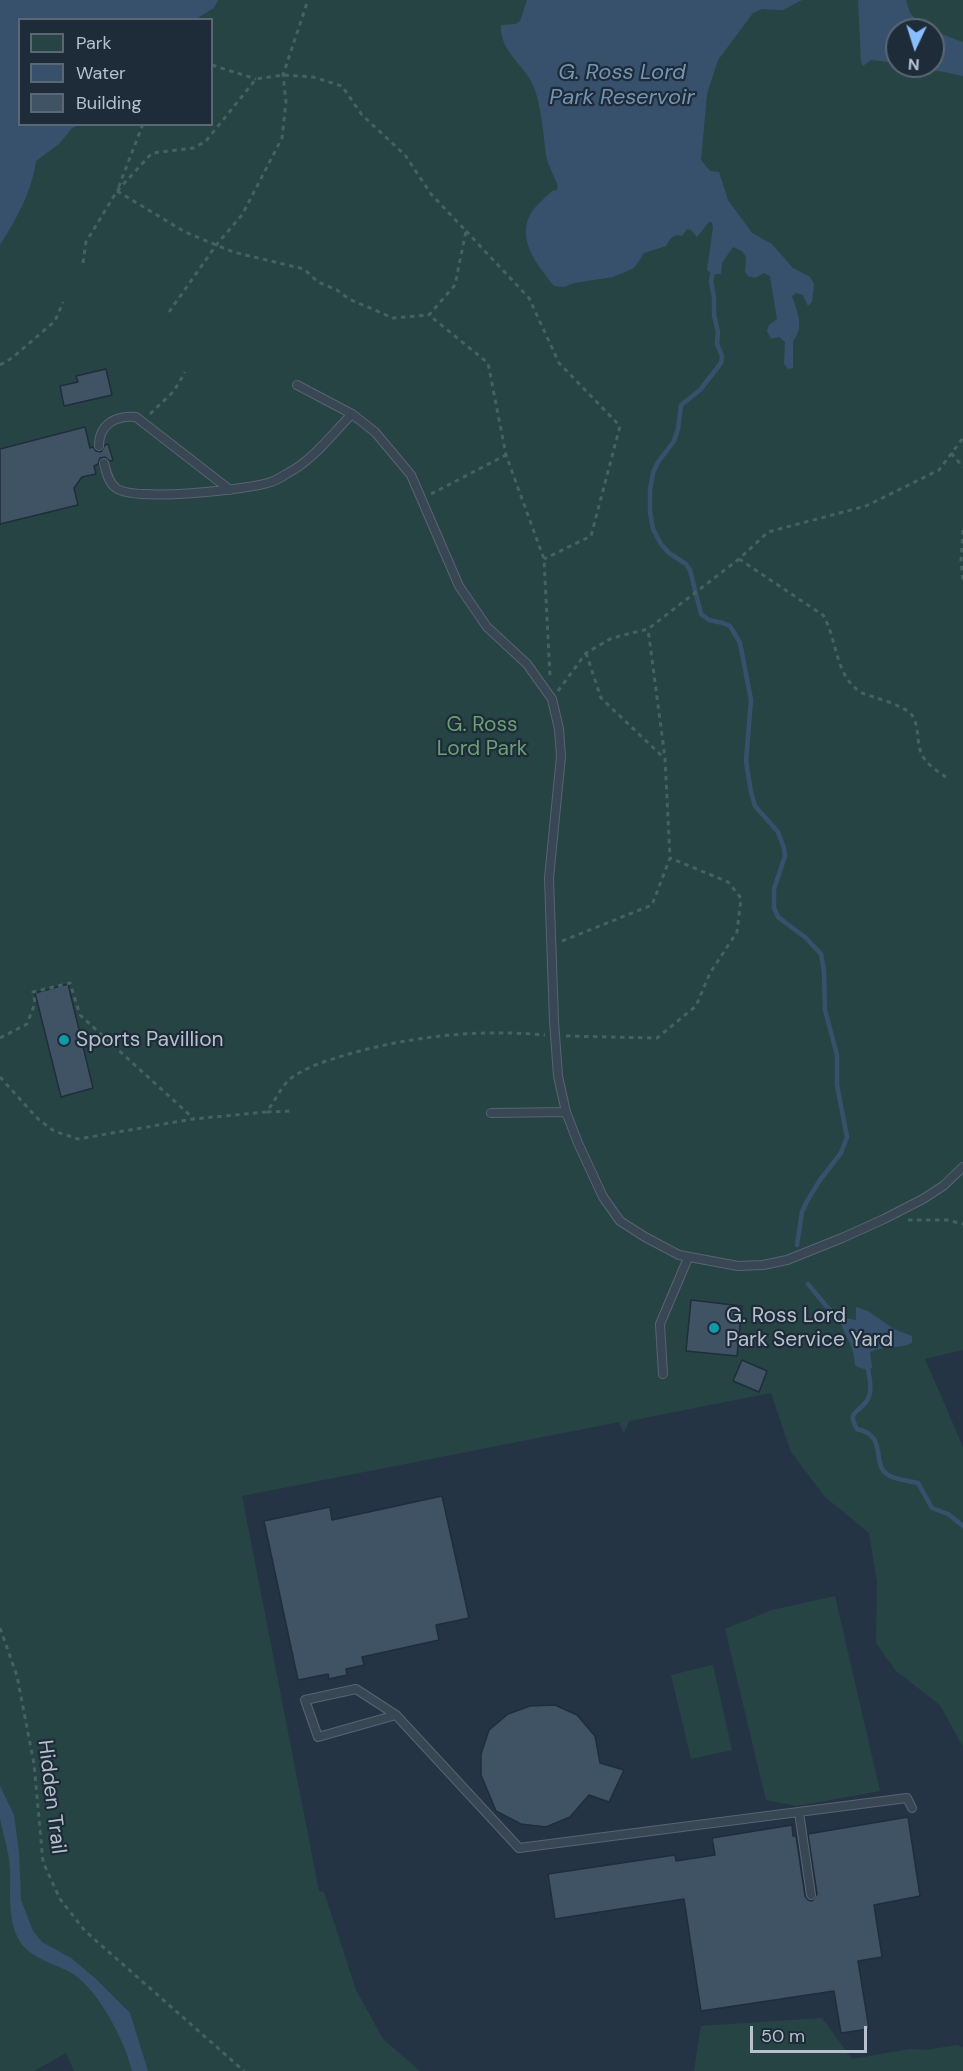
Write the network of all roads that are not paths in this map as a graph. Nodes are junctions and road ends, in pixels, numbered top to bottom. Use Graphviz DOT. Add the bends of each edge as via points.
graph roads {
  1 [pos="297,385"];
  2 [pos="352,414"];
  3 [pos="99,446"];
  4 [pos="104,463"];
  5 [pos="230,490"];
  6 [pos="566,1112"];
  7 [pos="491,1113"];
  8 [pos="963,1167"];
  9 [pos="688,1258"];
  10 [pos="663,1374"];
  11 [pos="396,1715"];
  12 [pos="912,1808"];
  13 [pos="799,1812"];
  14 [pos="811,1895"];
  1 -- 2 [label="lane"];
  2 -- 5 [label="lane" via="291,472 270,482"];
  2 -- 6 [label="lane" via="375,432 411,476 459,586 487,627 527,664 552,699 561,756 549,878 550,946 554,1036"];
  3 -- 5 [label="lane" via="103,428 112,420 136,417"];
  4 -- 5 [label="lane" via="116,488 131,493"];
  6 -- 7 [label="lane"];
  6 -- 9 [label="lane" via="610,1209 620,1221"];
  8 -- 9 [label="lane" via="943,1186 913,1204 842,1239 787,1260 738,1266"];
  9 -- 10 [label="lane" via="660,1324"];
  11 -- 11 [label="lane" via="356,1689 304,1700 318,1737"];
  11 -- 13 [label="lane" via="519,1848"];
  12 -- 13 [label="lane" via="907,1798"];
  13 -- 14 [label="lane"];
}
